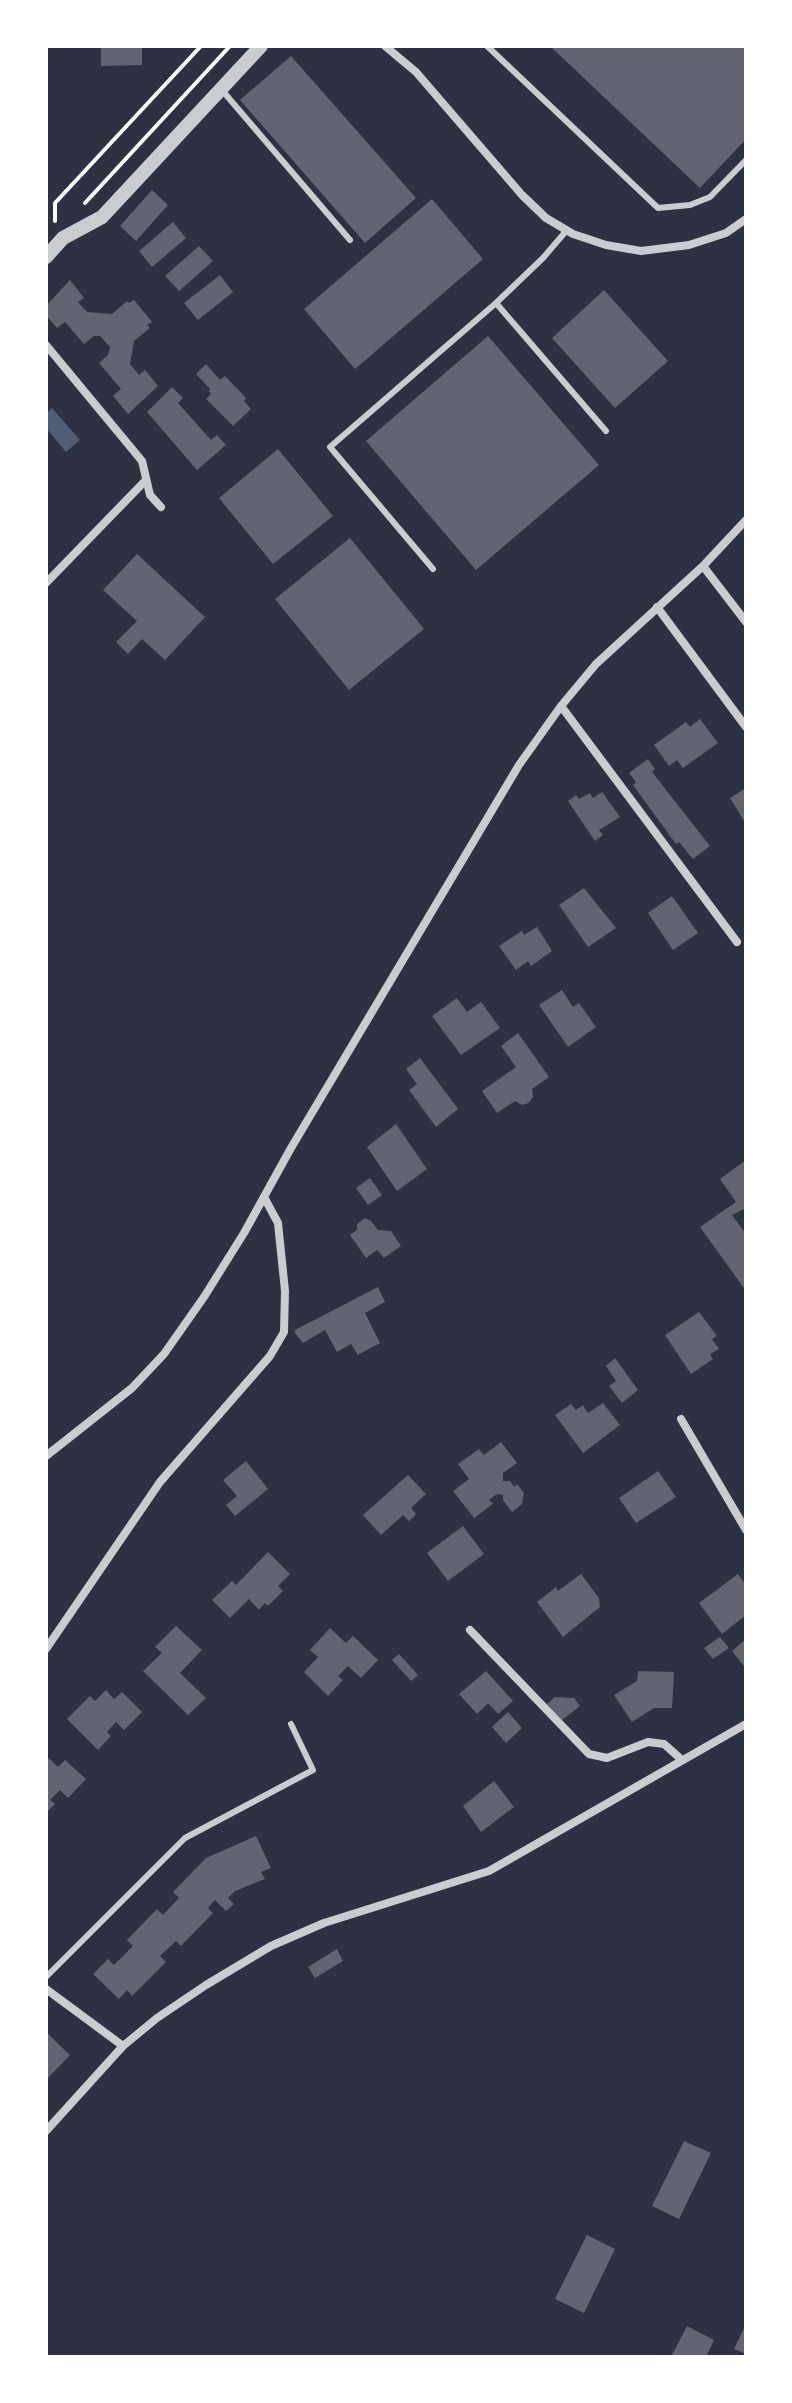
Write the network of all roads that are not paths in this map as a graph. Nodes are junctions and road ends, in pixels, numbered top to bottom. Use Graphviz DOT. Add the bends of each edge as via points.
graph roads {
  1 [pos="261,46"];
  2 [pos="385,46"];
  3 [pos="487,46"];
  4 [pos="221,89"];
  5 [pos="746,160"];
  6 [pos="746,219"];
  7 [pos="567,230"];
  8 [pos="350,240"];
  9 [pos="46,257"];
  10 [pos="496,303"];
  11 [pos="46,345"];
  12 [pos="606,431"];
  13 [pos="145,481"];
  14 [pos="161,507"];
  15 [pos="746,520"];
  16 [pos="703,566"];
  17 [pos="433,569"];
  18 [pos="46,583"];
  19 [pos="657,607"];
  20 [pos="746,622"];
  21 [pos="561,706"];
  22 [pos="746,727"];
  23 [pos="737,942"];
  24 [pos="264,1197"];
  25 [pos="681,1419"];
  26 [pos="46,1456"];
  27 [pos="746,1530"];
  28 [pos="470,1630"];
  29 [pos="46,1649"];
  30 [pos="291,1724"];
  31 [pos="746,1724"];
  32 [pos="682,1760"];
  33 [pos="46,1977"];
  34 [pos="46,1989"];
  35 [pos="123,2046"];
  36 [pos="46,2131"];
  1 -- 4 [label="street"];
  2 -- 7 [label="street" via="416,72 522,195"];
  3 -- 5 [label="lane" via="658,208 710,197"];
  4 -- 8 [label="lane"];
  4 -- 9 [label="street" via="102,217 63,238"];
  6 -- 7 [label="street" via="726,233 689,245 641,251"];
  7 -- 10 [label="lane"];
  10 -- 12 [label="lane"];
  10 -- 17 [label="lane" via="330,447"];
  11 -- 13 [label="street" via="142,461"];
  13 -- 14 [label="street"];
  13 -- 18 [label="street"];
  15 -- 16 [label="street"];
  16 -- 19 [label="street"];
  16 -- 20 [label="street"];
  19 -- 21 [label="street" via="596,664"];
  19 -- 22 [label="street"];
  21 -- 23 [label="street"];
  21 -- 24 [label="street" via="511,778"];
  24 -- 26 [label="street" via="164,1354 132,1388"];
  24 -- 29 [label="street" via="278,1223 284,1332 270,1356 160,1482"];
  25 -- 27 [label="street"];
  28 -- 32 [label="street" via="589,1754 607,1758 648,1742 664,1744"];
  30 -- 33 [label="lane" via="313,1770 185,1838"];
  31 -- 32 [label="street"];
  32 -- 35 [label="street" via="489,1871 324,1923 271,1946"];
  34 -- 35 [label="street"];
  35 -- 36 [label="street"];
}
